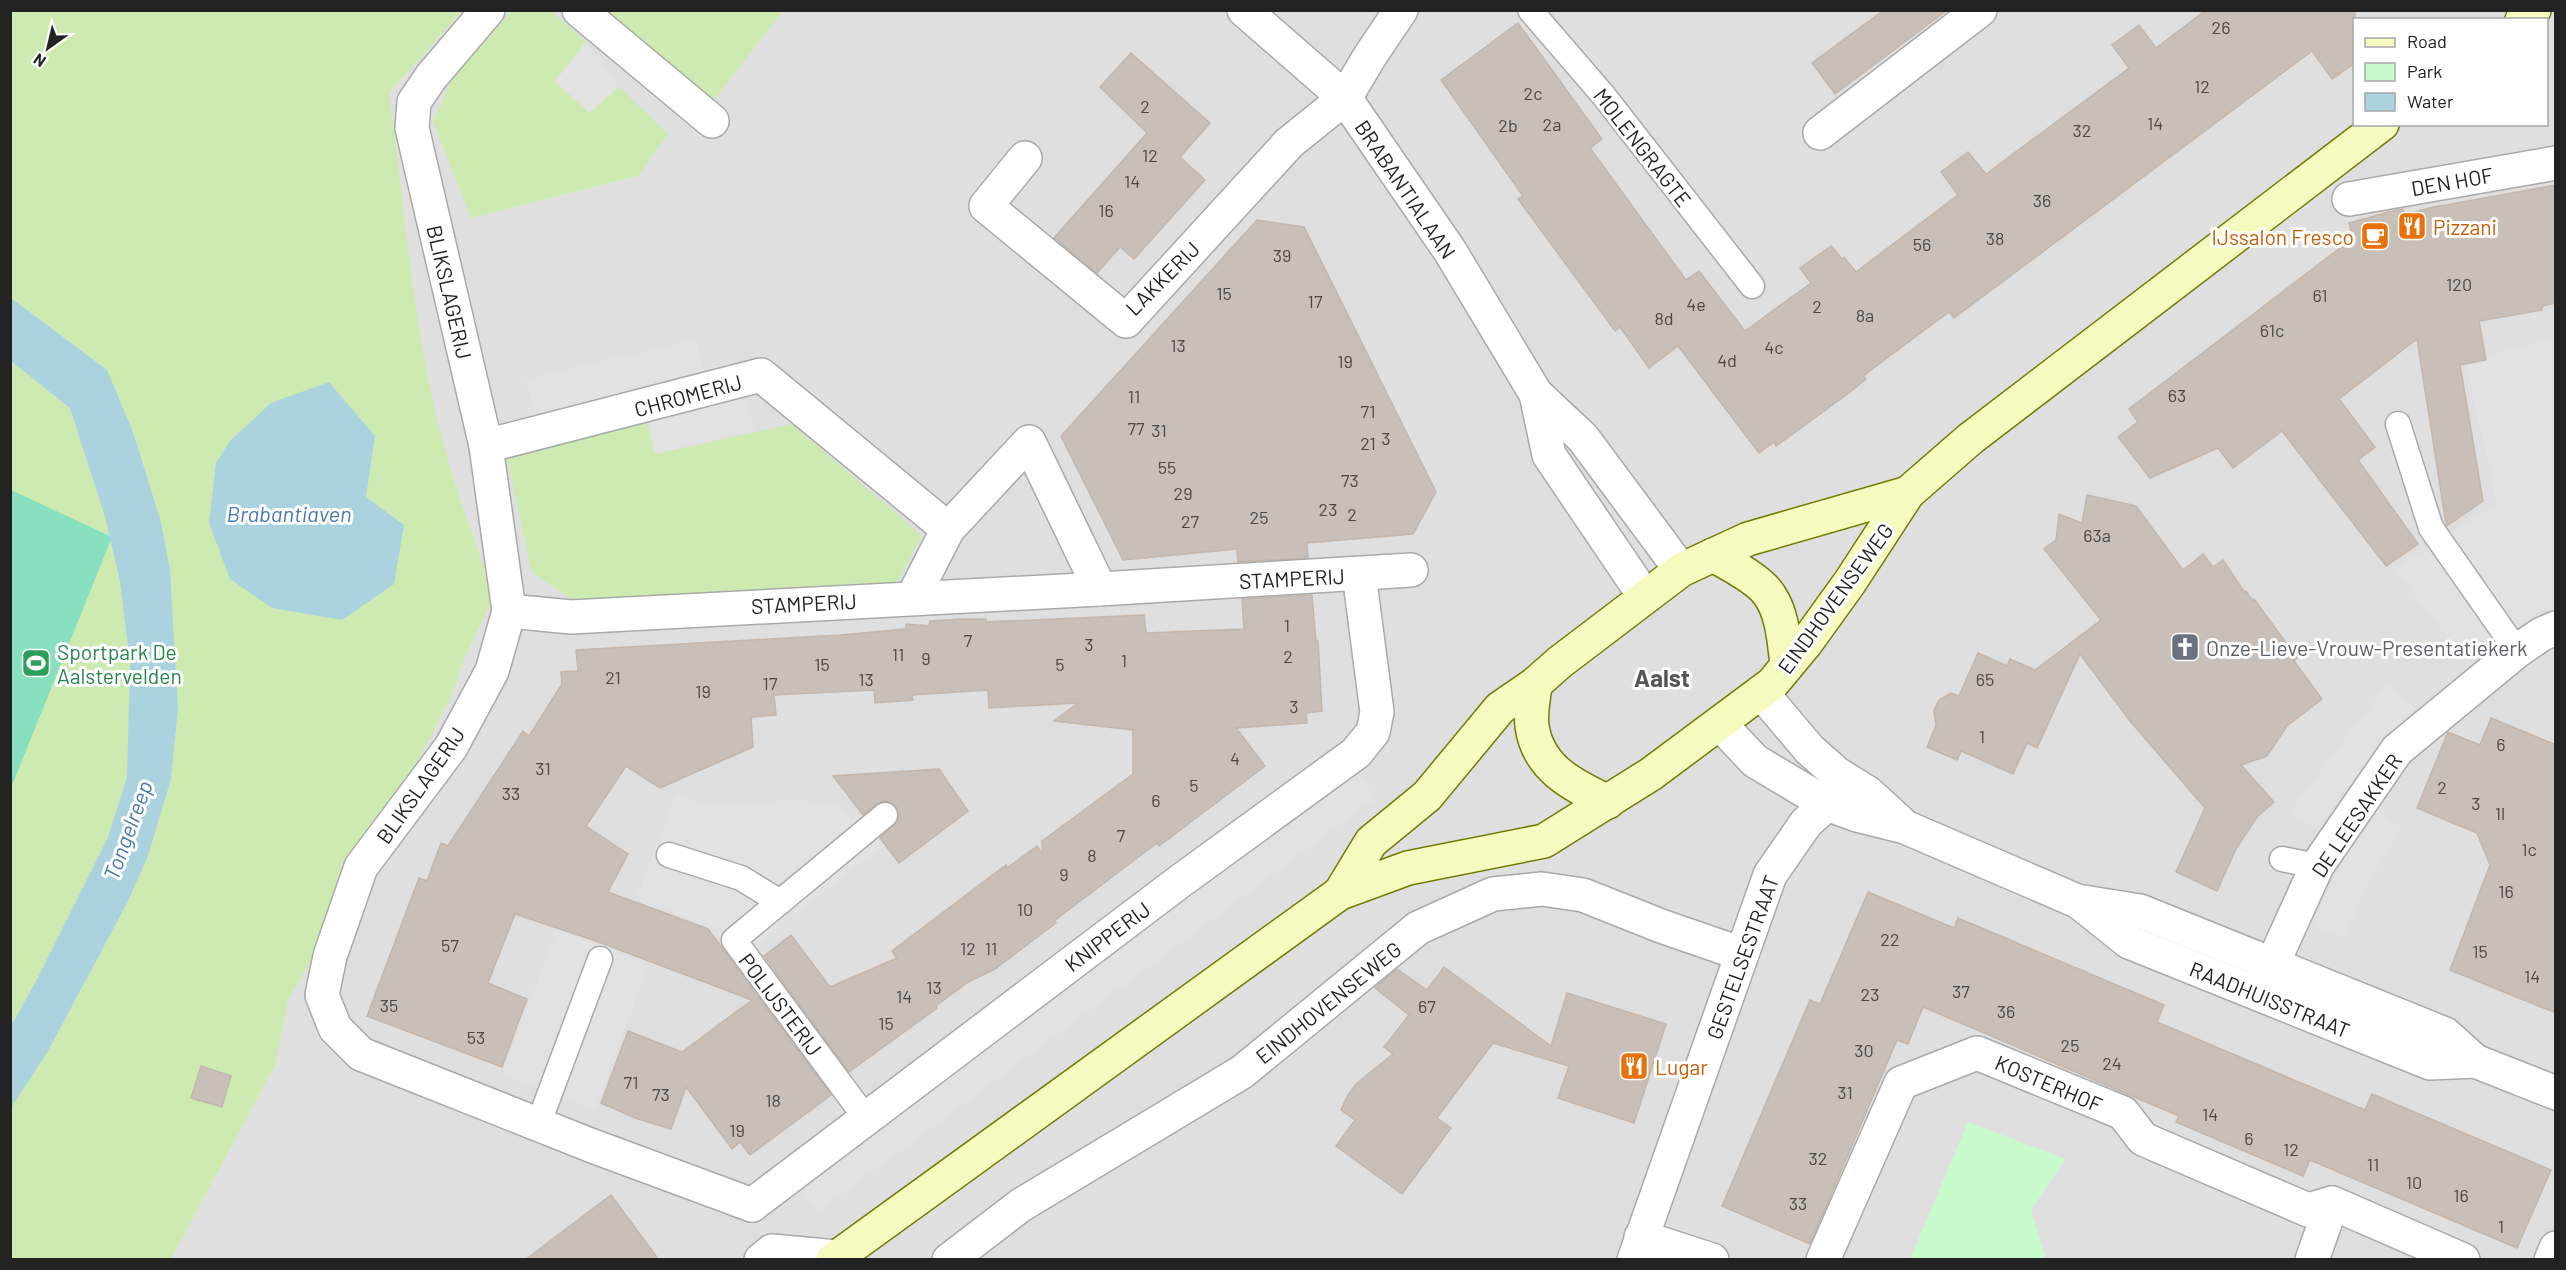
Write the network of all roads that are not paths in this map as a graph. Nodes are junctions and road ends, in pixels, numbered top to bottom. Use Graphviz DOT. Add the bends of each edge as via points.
graph roads {
  1 [pos="488,10"];
  2 [pos="579,10"];
  3 [pos="1244,10"];
  4 [pos="1401,10"];
  5 [pos="1530,10"];
  6 [pos="1980,10"];
  7 [pos="1345,98"];
  8 [pos="712,121"];
  9 [pos="2379,126"];
  10 [pos="1820,133"];
  11 [pos="1024,158"];
  12 [pos="2556,163"];
  13 [pos="2349,199"];
  14 [pos="1752,286"];
  15 [pos="1536,394"];
  16 [pos="2398,424"];
  17 [pos="486,446"];
  18 [pos="1908,494"];
  19 [pos="948,529"];
  20 [pos="1713,555"];
  21 [pos="1412,570"];
  22 [pos="1681,570"];
  23 [pos="1359,574"];
  24 [pos="1100,589"];
  25 [pos="914,597"];
  26 [pos="1645,597"];
  27 [pos="509,611"];
  28 [pos="2556,628"];
  29 [pos="2517,651"];
  30 [pos="1787,664"];
  31 [pos="1535,684"];
  32 [pos="1761,692"];
  33 [pos="1720,724"];
  34 [pos="1608,802"];
  35 [pos="1827,804"];
  36 [pos="885,815"];
  37 [pos="1905,827"];
  38 [pos="669,855"];
  39 [pos="2282,859"];
  40 [pos="2317,866"];
  41 [pos="1340,894"];
  42 [pos="2077,901"];
  43 [pos="780,902"];
  44 [pos="1742,954"];
  45 [pos="600,959"];
  46 [pos="2274,965"];
  47 [pos="2259,994"];
  48 [pos="2475,1061"];
  49 [pos="2556,1093"];
  50 [pos="865,1117"];
  51 [pos="538,1125"];
  52 [pos="2332,1203"];
  53 [pos="752,1205"];
  54 [pos="2556,1248"];
  55 [pos="1637,1249"];
  56 [pos="766,1255"];
  57 [pos="835,1258"];
  58 [pos="949,1260"];
  59 [pos="1712,1260"];
  60 [pos="1823,1260"];
  61 [pos="2312,1260"];
  62 [pos="2463,1260"];
  63 [pos="2551,1260"];
  1 -- 17 [label="street, BLIKSLAGERIJ" via="431,76 414,102 412,128"];
  2 -- 8 [label="street"];
  3 -- 7 [label="street, BRABANTIALAAN"];
  4 -- 7 [label="street"];
  5 -- 14 [label="lane, MOLENGRAGTE" via="1604,96"];
  6 -- 10 [label="street"];
  7 -- 11 [label="street, LAKKERIJ" via="1289,143 1126,321 986,206"];
  7 -- 15 [label="street, BRABANTIALAAN" via="1450,251"];
  9 -- 18 [label="main road, EINDHOVENSEWEG" via="1980,432"];
  12 -- 13 [label="street, DEN HOF"];
  15 -- 22 [label="street, BRABANTIALAAN" via="1583,438"];
  15 -- 26 [label="street, BRABANTIALAAN" via="1549,454"];
  16 -- 29 [label="lane" via="2431,528"];
  17 -- 19 [label="street, CHROMERIJ" via="761,375"];
  17 -- 27 [label="street, BLIKSLAGERIJ"];
  18 -- 20 [label="main road, EINDHOVENSEWEG" via="1748,539"];
  18 -- 30 [label="main road, EINDHOVENSEWEG" via="1850,582"];
  19 -- 24 [label="street" via="1029,442"];
  19 -- 25 [label="street"];
  20 -- 22 [label="main road, EINDHOVENSEWEG"];
  20 -- 30 [label="main road" via="1770,594 1780,619"];
  21 -- 23 [label="street, STAMPERIJ"];
  22 -- 26 [label="main road, EINDHOVENSEWEG"];
  23 -- 24 [label="street, STAMPERIJ"];
  23 -- 50 [label="street, KNIPPERIJ" via="1377,712 1374,732 1356,753"];
  24 -- 25 [label="street, STAMPERIJ"];
  25 -- 27 [label="street, STAMPERIJ" via="571,617"];
  26 -- 31 [label="main road, EINDHOVENSEWEG"];
  27 -- 51 [label="street, BLIKSLAGERIJ" via="492,670 451,747 361,867 330,956 322,995 335,1028 361,1054"];
  28 -- 29 [label="street, DE LEESAKKER"];
  29 -- 40 [label="street, DE LEESAKKER" via="2397,750"];
  30 -- 32 [label="main road, EINDHOVENSEWEG"];
  31 -- 34 [label="main road" via="1532,724 1537,747 1551,768"];
  31 -- 41 [label="main road, EINDHOVENSEWEG" via="1500,708 1427,796 1371,842"];
  32 -- 33 [label="main road, EINDHOVENSEWEG"];
  32 -- 37 [label="street, RAADHUISSTRAAT" via="1809,749 1836,773 1868,793"];
  33 -- 34 [label="main road, EINDHOVENSEWEG"];
  33 -- 35 [label="street, RAADHUISSTRAAT" via="1755,761"];
  34 -- 41 [label="main road, EINDHOVENSEWEG" via="1544,841 1408,868"];
  35 -- 37 [label="street, RAADHUISSTRAAT"];
  35 -- 44 [label="street, GESTELSESTRAAT" via="1806,823 1770,874"];
  36 -- 43 [label="lane, POLIJSTERIJ"];
  37 -- 42 [label="street, RAADHUISSTRAAT"];
  38 -- 43 [label="lane" via="741,878"];
  39 -- 40 [label="lane"];
  40 -- 46 [label="street, DE LEESAKKER"];
  41 -- 57 [label="main road, EINDHOVENSEWEG"];
  42 -- 46 [label="street, RAADHUISSTRAAT" via="2140,911"];
  42 -- 47 [label="street, RAADHUISSTRAAT" via="2129,942"];
  43 -- 50 [label="lane, POLIJSTERIJ" via="734,940"];
  44 -- 55 [label="street, GESTELSESTRAAT"];
  44 -- 58 [label="street, EINDHOVENSEWEG" via="1583,895 1542,889 1493,894 1418,928 1242,1072 1021,1205"];
  45 -- 51 [label="lane"];
  46 -- 47 [label="street, DE LEESAKKER"];
  46 -- 48 [label="street, RAADHUISSTRAAT" via="2445,1034"];
  47 -- 48 [label="street, RAADHUISSTRAAT" via="2430,1064"];
  48 -- 49 [label="street, RAADHUISSTRAAT"];
  50 -- 53 [label="street, KNIPPERIJ"];
  51 -- 53 [label="street, BLIKSLAGERIJ"];
  52 -- 60 [label="street, KOSTERHOF" via="2308,1209 2264,1191 2143,1139 2123,1113 1977,1053 1900,1083"];
  52 -- 61 [label="street"];
  52 -- 62 [label="street"];
  53 -- 56 [label="street"];
  54 -- 63 [label="street"];
  55 -- 59 [label="street"];
  56 -- 57 [label="street, EINDHOVENSEWEG"];
}
